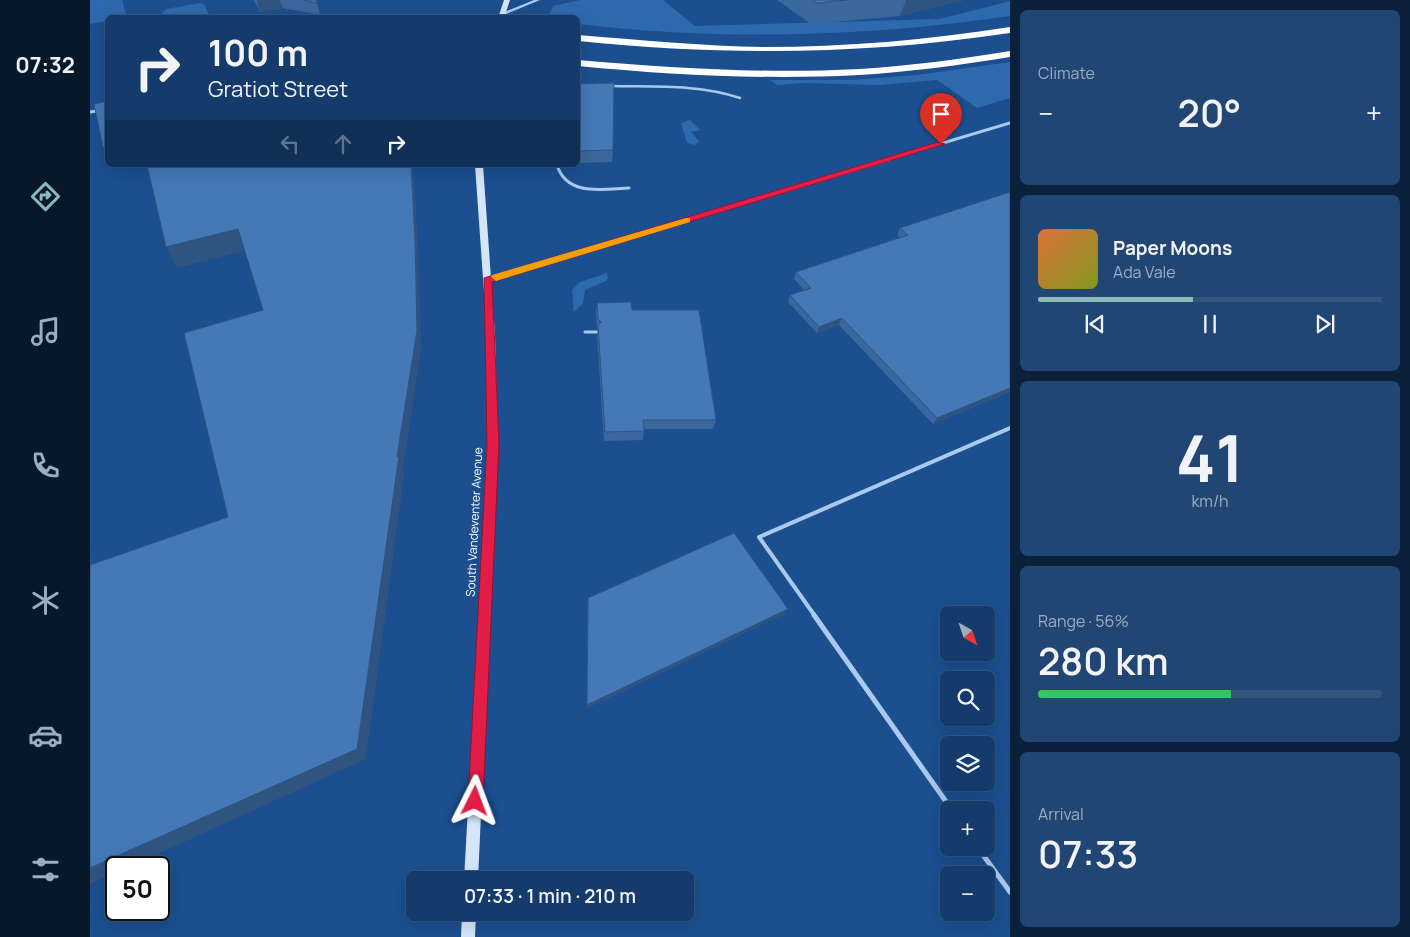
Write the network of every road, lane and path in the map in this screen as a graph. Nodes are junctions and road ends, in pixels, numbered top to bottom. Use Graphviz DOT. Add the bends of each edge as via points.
graph roads {
  1 [pos="507,0"];
  2 [pos="538,0"];
  3 [pos="502,15"];
  4 [pos="504,15"];
  5 [pos="1010,30"];
  6 [pos="580,38"];
  7 [pos="1010,54"];
  8 [pos="580,62"];
  9 [pos="606,86"];
  10 [pos="740,98"];
  11 [pos="105,110"];
  12 [pos="90,112"];
  13 [pos="1010,123"];
  14 [pos="479,167"];
  15 [pos="558,167"];
  16 [pos="629,188"];
  17 [pos="488,280"];
  18 [pos="585,332"];
  19 [pos="597,332"];
  20 [pos="1010,428"];
  21 [pos="946,801"];
  22 [pos="984,856"];
  23 [pos="471,871"];
  24 [pos="1010,892"];
  25 [pos="469,921"];
  26 [pos="468,937"];
  1 -- 3 [label="main road"];
  2 -- 4 [label="street"];
  5 -- 6 [label="highway" via="929,41 825,49 694,48"];
  7 -- 8 [label="highway" via="897,69 813,74 698,72"];
  9 -- 10 [label="lane" via="701,89"];
  11 -- 12 [label="street"];
  13 -- 17 [label="street"];
  14 -- 17 [label="main road, South Vandeventer Avenue"];
  15 -- 16 [label="lane" via="560,176 572,186"];
  17 -- 23 [label="main road, South Vandeventer Avenue" via="493,444"];
  18 -- 19 [label="lane"];
  20 -- 21 [label="lane" via="759,537"];
  22 -- 24 [label="lane"];
  25 -- 26 [label="main road"];
}
